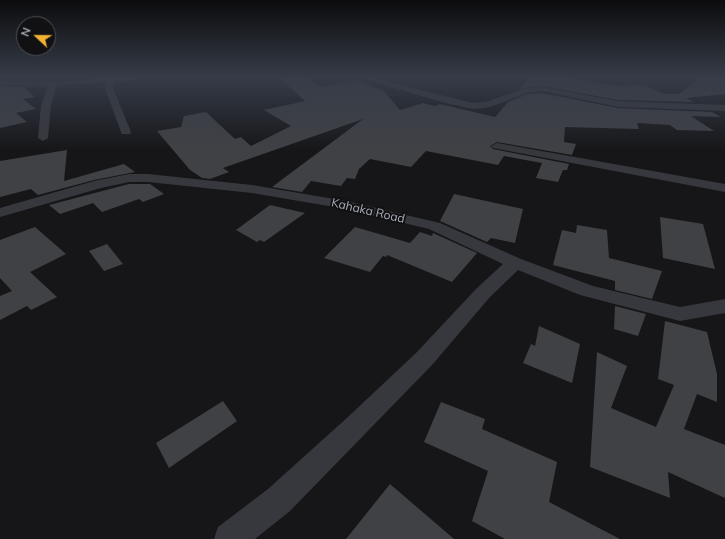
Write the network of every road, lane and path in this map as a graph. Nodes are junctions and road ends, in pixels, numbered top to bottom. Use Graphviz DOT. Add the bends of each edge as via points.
graph roads {
  1 [pos="47,102"];
  2 [pos="114,102"];
  3 [pos="455,102"];
  4 [pos="495,102"];
  5 [pos="609,102"];
  6 [pos="725,108"];
  7 [pos="126,132"];
  8 [pos="43,138"];
  9 [pos="497,146"];
  10 [pos="725,188"];
  11 [pos="0,213"];
  12 [pos="515,262"];
  13 [pos="725,306"];
  14 [pos="230,539"];
  1 -- 8 [label="street"];
  2 -- 7 [label="street"];
  3 -- 4 [label="street" via="473,106"];
  5 -- 6 [label="street"];
  9 -- 10 [label="street"];
  11 -- 12 [label="street, Kahaka Road" via="99,184 129,178 148,178 252,189 381,212 434,226"];
  12 -- 13 [label="street, Kahaka Road" via="587,291 680,314"];
  12 -- 14 [label="street" via="483,293 424,359 358,424 279,500"];
}
